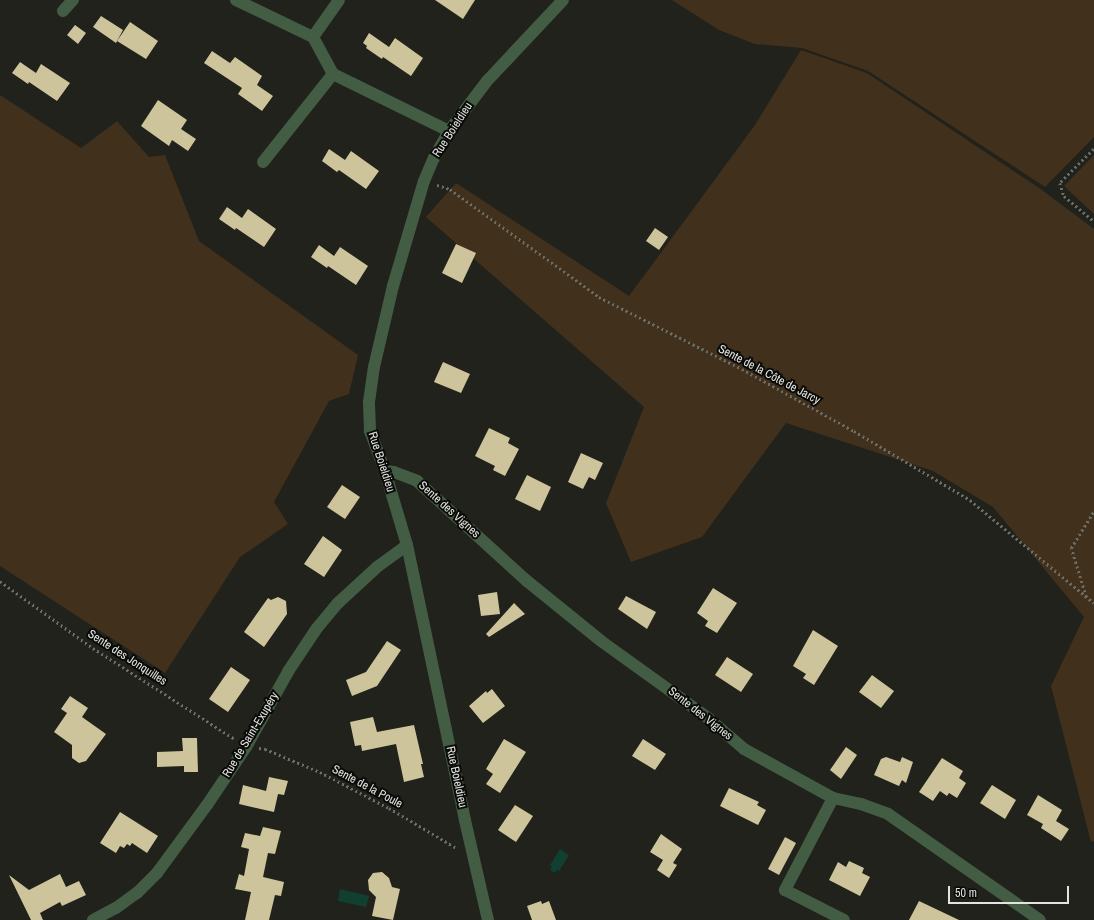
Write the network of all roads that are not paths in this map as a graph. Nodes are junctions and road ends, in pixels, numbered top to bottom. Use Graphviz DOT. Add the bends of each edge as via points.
graph roads {
  1 [pos="73,0"];
  2 [pos="236,0"];
  3 [pos="339,0"];
  4 [pos="563,0"];
  5 [pos="63,11"];
  6 [pos="313,37"];
  7 [pos="333,74"];
  8 [pos="450,131"];
  9 [pos="263,162"];
  10 [pos="385,471"];
  11 [pos="407,545"];
  12 [pos="833,798"];
  13 [pos="116,914"];
  14 [pos="93,920"];
  15 [pos="488,920"];
  16 [pos="844,920"];
  17 [pos="1040,920"];
  1 -- 5 [label="street"];
  2 -- 6 [label="street"];
  3 -- 6 [label="street"];
  4 -- 8 [label="street, Rue Boieldieu" via="487,81"];
  6 -- 7 [label="street"];
  7 -- 8 [label="street"];
  7 -- 9 [label="street"];
  8 -- 10 [label="street, Rue Boieldieu" via="424,181 374,367 369,402 370,431"];
  10 -- 11 [label="street, Rue Boieldieu"];
  10 -- 12 [label="street, Sente des Vignes" via="417,481 527,581 601,641 708,718 744,749"];
  11 -- 13 [label="street, Rue de Saint-Exupéry" via="338,603 317,628 208,805 157,873"];
  11 -- 15 [label="street, Rue Boieldieu"];
  12 -- 16 [label="street" via="785,890"];
  12 -- 17 [label="street, Sente des Vignes" via="861,804 888,814"];
  13 -- 14 [label="street, Rue de Saint-Exupéry"];
}
